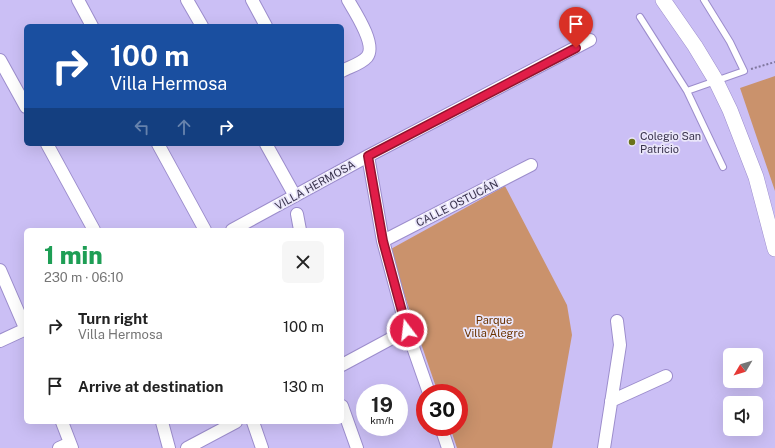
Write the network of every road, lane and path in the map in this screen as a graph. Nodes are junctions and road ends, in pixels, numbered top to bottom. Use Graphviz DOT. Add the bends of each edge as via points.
graph roads {
  1 [pos="78,0"];
  2 [pos="188,0"];
  3 [pos="252,0"];
  4 [pos="348,0"];
  5 [pos="663,0"];
  6 [pos="704,0"];
  7 [pos="640,17"];
  8 [pos="91,24"];
  9 [pos="201,24"];
  10 [pos="265,24"];
  11 [pos="590,40"];
  12 [pos="0,60"];
  13 [pos="775,62"];
  14 [pos="344,70"];
  15 [pos="744,71"];
  16 [pos="717,82"];
  17 [pos="687,91"];
  18 [pos="24,103"];
  19 [pos="48,146"];
  20 [pos="159,146"];
  21 [pos="267,146"];
  22 [pos="368,156"];
  23 [pos="531,166"];
  24 [pos="723,167"];
  25 [pos="295,196"];
  26 [pos="297,214"];
  27 [pos="93,228"];
  28 [pos="204,228"];
  29 [pos="236,228"];
  30 [pos="300,228"];
  31 [pos="383,241"];
  32 [pos="775,249"];
  33 [pos="0,270"];
  34 [pos="617,321"];
  35 [pos="24,324"];
  36 [pos="24,330"];
  37 [pos="407,330"];
  38 [pos="0,341"];
  39 [pos="344,364"];
  40 [pos="666,376"];
  41 [pos="426,384"];
  42 [pos="611,401"];
  43 [pos="344,412"];
  44 [pos="63,424"];
  45 [pos="163,424"];
  46 [pos="232,424"];
  47 [pos="255,424"];
  48 [pos="444,436"];
  49 [pos="71,445"];
  50 [pos="59,448"];
  51 [pos="169,448"];
  52 [pos="187,448"];
  53 [pos="262,448"];
  54 [pos="357,448"];
  55 [pos="448,448"];
  56 [pos="604,448"];
  1 -- 8 [label="street"];
  2 -- 9 [label="street"];
  3 -- 10 [label="street"];
  4 -- 14 [label="street" via="369,41 369,54 364,60"];
  5 -- 16 [label="street"];
  6 -- 15 [label="lane" via="730,42"];
  7 -- 17 [label="lane"];
  11 -- 22 [label="street, VILLA HERMOSA"];
  12 -- 18 [label="street"];
  13 -- 15 [label="path"];
  15 -- 16 [label="lane"];
  16 -- 17 [label="lane"];
  16 -- 32 [label="street" via="756,177"];
  17 -- 24 [label="lane"];
  19 -- 27 [label="street"];
  20 -- 28 [label="street"];
  21 -- 25 [label="street"];
  22 -- 25 [label="street, VILLA HERMOSA"];
  22 -- 31 [label="street"];
  23 -- 31 [label="street, CALLE OSTUCÁN"];
  25 -- 29 [label="street, VILLA HERMOSA"];
  26 -- 30 [label="street"];
  31 -- 37 [label="street"];
  33 -- 35 [label="street"];
  34 -- 42 [label="street" via="620,345"];
  36 -- 38 [label="street"];
  37 -- 39 [label="street"];
  37 -- 41 [label="street"];
  40 -- 42 [label="street"];
  42 -- 56 [label="street"];
  43 -- 54 [label="street"];
  44 -- 49 [label="street"];
  45 -- 51 [label="street"];
  46 -- 52 [label="street"];
  47 -- 53 [label="street"];
  48 -- 55 [label="street"];
  49 -- 50 [label="street"];
}
